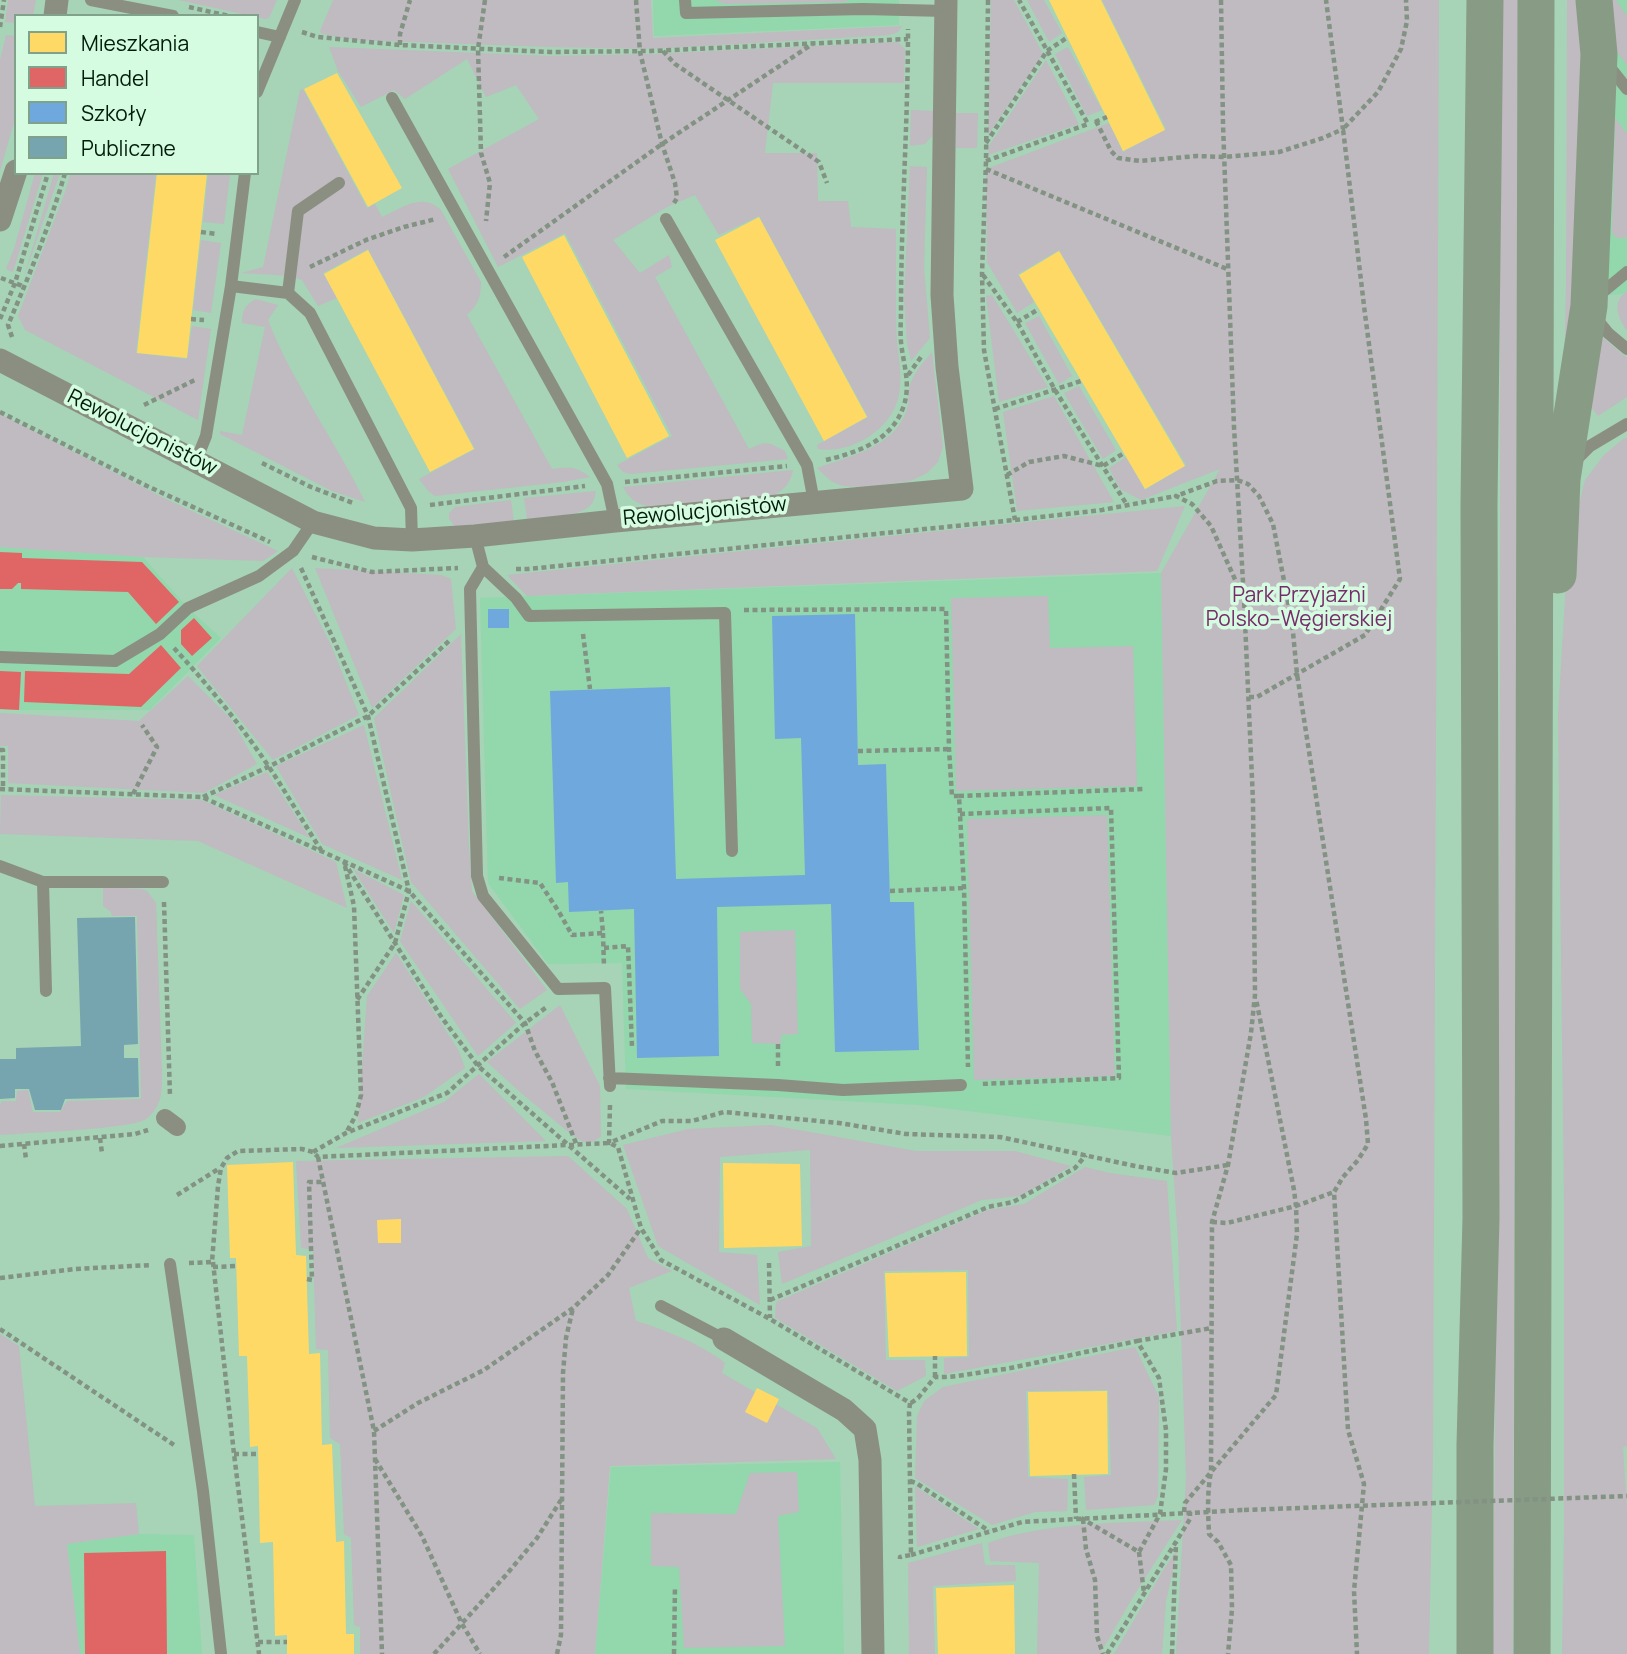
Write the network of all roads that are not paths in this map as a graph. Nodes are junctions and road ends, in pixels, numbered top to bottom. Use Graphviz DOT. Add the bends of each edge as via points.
graph roads {
  1 [pos="91,0"];
  2 [pos="295,0"];
  3 [pos="685,0"];
  4 [pos="1485,0"];
  5 [pos="1536,0"];
  6 [pos="1594,0"];
  7 [pos="862,4"];
  8 [pos="946,5"];
  9 [pos="163,14"];
  10 [pos="282,31"];
  11 [pos="259,32"];
  12 [pos="1599,54"];
  13 [pos="259,87"];
  14 [pos="1627,89"];
  15 [pos="392,98"];
  16 [pos="15,175"];
  17 [pos="245,175"];
  18 [pos="339,183"];
  19 [pos="666,219"];
  20 [pos="0,220"];
  21 [pos="1627,272"];
  22 [pos="231,286"];
  23 [pos="288,293"];
  24 [pos="1590,306"];
  25 [pos="1627,349"];
  26 [pos="0,360"];
  27 [pos="1627,424"];
  28 [pos="196,461"];
  29 [pos="1562,480"];
  30 [pos="814,502"];
  31 [pos="615,521"];
  32 [pos="313,522"];
  33 [pos="475,536"];
  34 [pos="412,540"];
  35 [pos="483,567"];
  36 [pos="0,657"];
  37 [pos="1534,712"];
  38 [pos="732,851"];
  39 [pos="0,866"];
  40 [pos="43,882"];
  41 [pos="163,882"];
  42 [pos="46,991"];
  43 [pos="965,1085"];
  44 [pos="170,1264"];
  45 [pos="661,1306"];
  46 [pos="724,1339"];
  47 [pos="221,1654"];
  48 [pos="873,1654"];
  49 [pos="1475,1654"];
  50 [pos="1532,1654"];
  1 -- 9 [label="lane"];
  2 -- 10 [label="lane"];
  3 -- 7 [label="lane" via="686,13"];
  4 -- 49 [label="main road"];
  5 -- 37 [label="main road"];
  6 -- 12 [label="main road"];
  7 -- 8 [label="lane" via="908,10"];
  8 -- 30 [label="street, Rewolucjonistów" via="942,295 962,489"];
  10 -- 11 [label="lane"];
  10 -- 13 [label="lane"];
  12 -- 14 [label="lane"];
  12 -- 24 [label="main road"];
  15 -- 31 [label="lane" via="607,484"];
  16 -- 20 [label="street"];
  17 -- 22 [label="lane"];
  18 -- 23 [label="lane" via="298,211"];
  19 -- 30 [label="lane" via="807,464"];
  21 -- 24 [label="lane"];
  22 -- 23 [label="lane"];
  22 -- 28 [label="lane" via="206,436"];
  23 -- 34 [label="lane" via="310,313 411,508"];
  24 -- 25 [label="lane" via="1602,327"];
  24 -- 29 [label="main road"];
  26 -- 28 [label="street, Rewolucjonistów"];
  27 -- 29 [label="lane" via="1590,446"];
  28 -- 32 [label="street, Rewolucjonistów"];
  29 -- 37 [label="main road" via="1554,663"];
  30 -- 31 [label="street, Rewolucjonistów"];
  31 -- 33 [label="street, Rewolucjonistów"];
  32 -- 34 [label="street, Rewolucjonistów" via="374,538"];
  32 -- 36 [label="lane" via="293,551 259,576 188,608 160,634 115,661"];
  33 -- 34 [label="street, Rewolucjonistów"];
  33 -- 35 [label="lane"];
  35 -- 38 [label="lane" via="516,597 529,617 724,613"];
  35 -- 43 [label="lane" via="470,589 477,876 483,896 558,989 605,988 610,1082 843,1090"];
  37 -- 50 [label="main road"];
  39 -- 40 [label="lane"];
  40 -- 41 [label="lane"];
  40 -- 42 [label="lane"];
  44 -- 47 [label="lane"];
  45 -- 46 [label="lane"];
  46 -- 48 [label="street" via="844,1410 865,1429 870,1460"];
}
